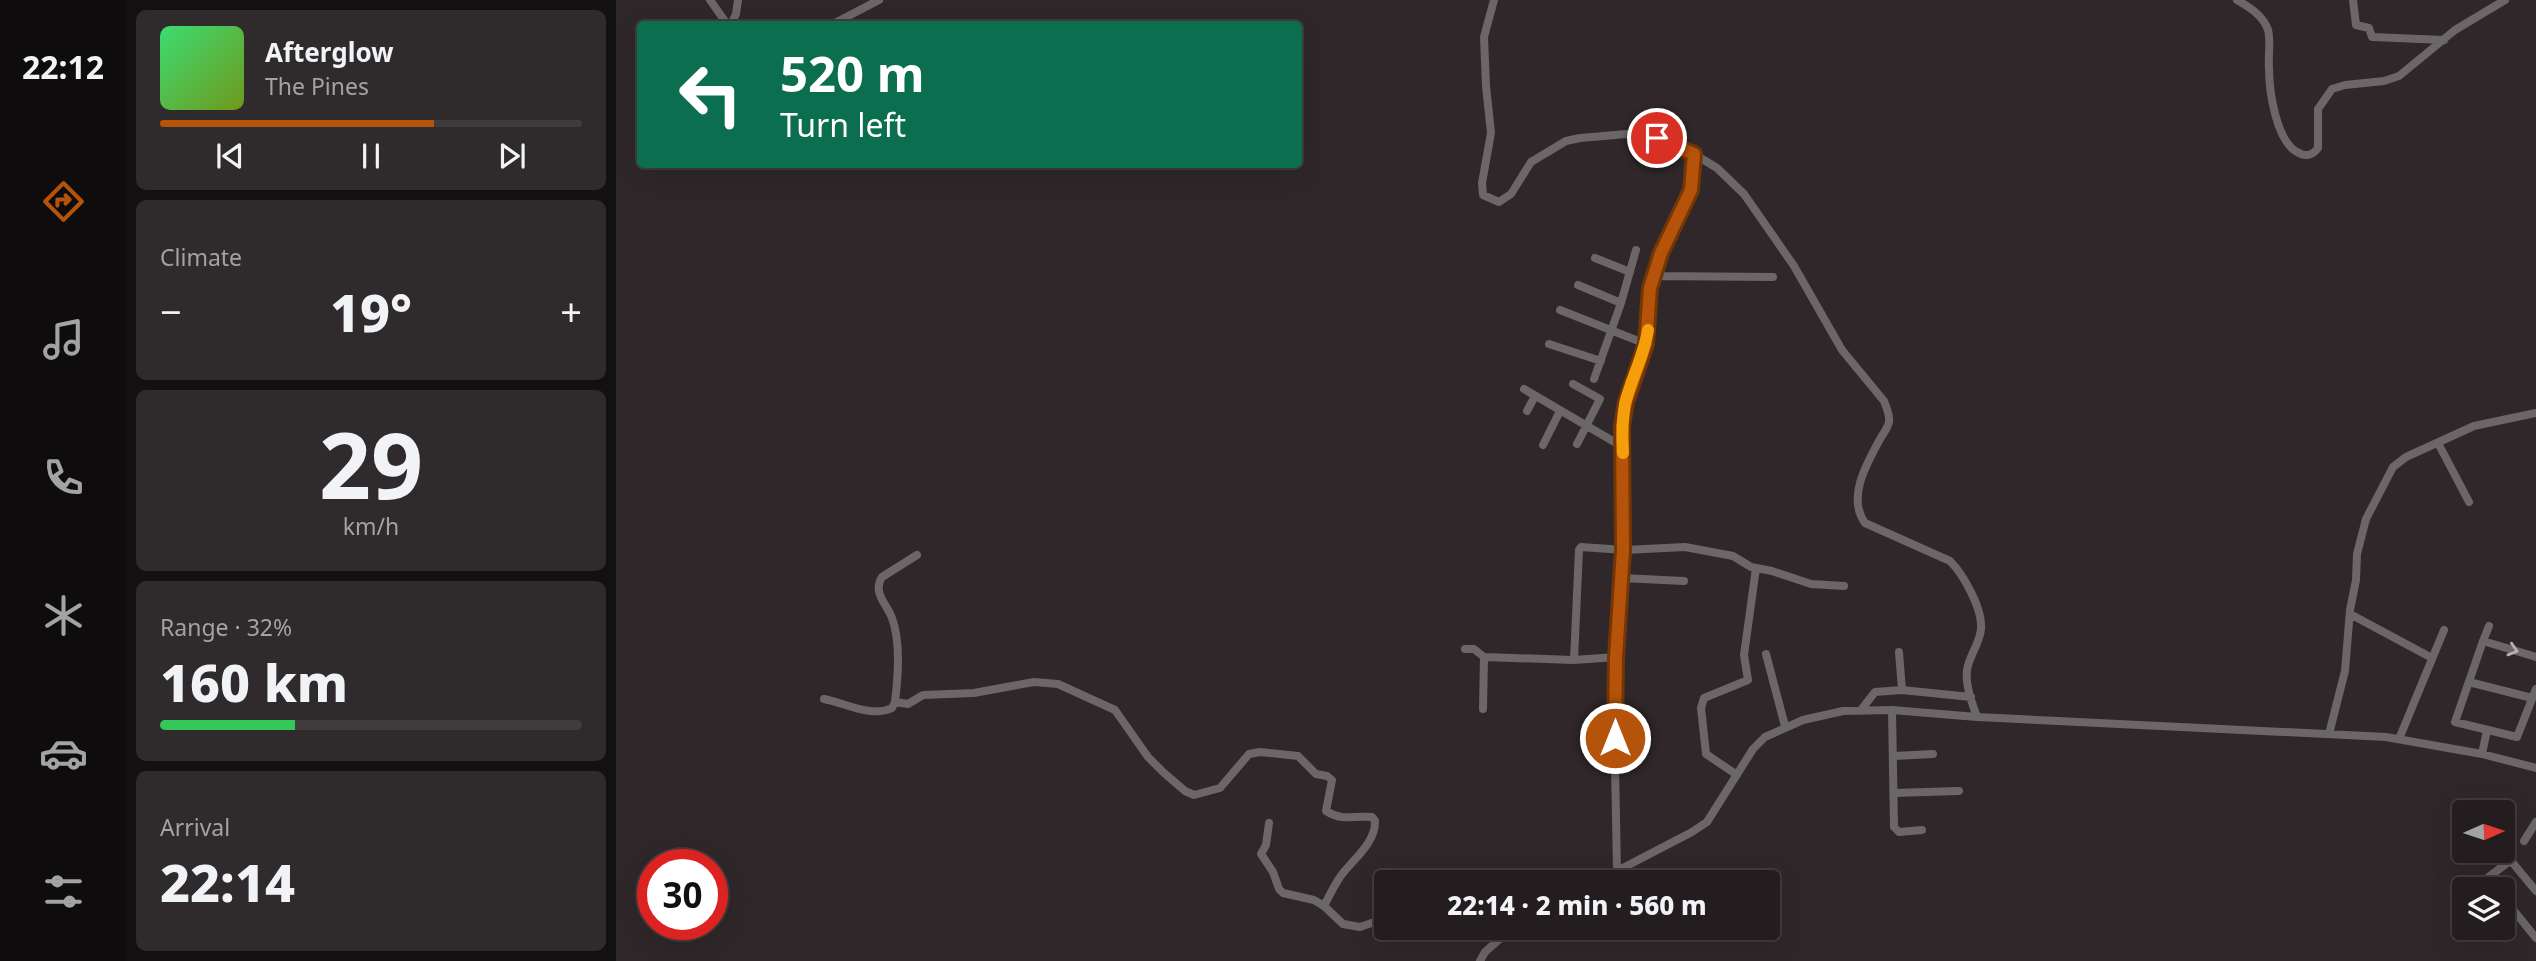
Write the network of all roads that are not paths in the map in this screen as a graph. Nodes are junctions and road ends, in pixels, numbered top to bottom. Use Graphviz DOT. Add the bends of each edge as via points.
graph roads {
  1 [pos="710,0"];
  2 [pos="738,0"];
  3 [pos="878,0"];
  4 [pos="1494,0"];
  5 [pos="2237,0"];
  6 [pos="2353,0"];
  7 [pos="2504,0"];
  8 [pos="727,21"];
  9 [pos="731,21"];
  10 [pos="839,21"];
  11 [pos="2444,40"];
  12 [pos="1694,154"];
  13 [pos="1636,250"];
  14 [pos="1595,258"];
  15 [pos="1629,272"];
  16 [pos="1654,276"];
  17 [pos="1773,277"];
  18 [pos="1577,285"];
  19 [pos="1621,303"];
  20 [pos="1560,310"];
  21 [pos="1610,331"];
  22 [pos="1549,344"];
  23 [pos="1646,344"];
  24 [pos="1601,361"];
  25 [pos="1594,379"];
  26 [pos="1573,384"];
  27 [pos="1524,389"];
  28 [pos="1535,396"];
  29 [pos="1527,411"];
  30 [pos="1560,411"];
  31 [pos="2536,413"];
  32 [pos="1587,425"];
  33 [pos="2438,443"];
  34 [pos="1577,444"];
  35 [pos="1544,445"];
  36 [pos="1623,447"];
  37 [pos="2469,502"];
  38 [pos="1623,550"];
  39 [pos="917,555"];
  40 [pos="1756,568"];
  41 [pos="1622,578"];
  42 [pos="1684,580"];
  43 [pos="1844,586"];
  44 [pos="2350,614"];
  45 [pos="2489,626"];
  46 [pos="2444,630"];
  47 [pos="2483,641"];
  48 [pos="1465,649"];
  49 [pos="1899,652"];
  50 [pos="1766,654"];
  51 [pos="1484,657"];
  52 [pos="1616,657"];
  53 [pos="2432,657"];
  54 [pos="2536,657"];
  55 [pos="1574,660"];
  56 [pos="2469,682"];
  57 [pos="2536,689"];
  58 [pos="1902,690"];
  59 [pos="1971,697"];
  60 [pos="2532,698"];
  61 [pos="824,699"];
  62 [pos="895,702"];
  63 [pos="1483,709"];
  64 [pos="1861,710"];
  65 [pos="1892,710"];
  66 [pos="1978,717"];
  67 [pos="1785,726"];
  68 [pos="2487,730"];
  69 [pos="2329,734"];
  70 [pos="2399,739"];
  71 [pos="1933,754"];
  72 [pos="2482,754"];
  73 [pos="1894,756"];
  74 [pos="2536,768"];
  75 [pos="1737,775"];
  76 [pos="1959,791"];
  77 [pos="1894,793"];
  78 [pos="2536,822"];
  79 [pos="1269,823"];
  80 [pos="1922,830"];
  81 [pos="2524,841"];
  82 [pos="2508,863"];
  83 [pos="2513,863"];
  84 [pos="1617,870"];
  85 [pos="1619,870"];
  86 [pos="2491,877"];
  87 [pos="2536,891"];
  88 [pos="1324,906"];
  89 [pos="2515,912"];
  90 [pos="1374,922"];
  91 [pos="2536,938"];
  92 [pos="1498,940"];
  93 [pos="1480,961"];
  1 -- 8 [label="street"];
  2 -- 9 [label="street"];
  3 -- 10 [label="street"];
  4 -- 12 [label="street" via="1484,37 1491,133 1483,195 1499,202 1511,194 1531,162 1559,144 1580,138 1638,133"];
  5 -- 11 [label="street" via="2267,27 2277,120 2290,146 2305,155 2318,148 2318,109 2328,92 2338,86 2392,79"];
  6 -- 11 [label="street" via="2356,25 2369,28 2371,37"];
  7 -- 11 [label="street"];
  12 -- 16 [label="street" via="1691,190"];
  12 -- 59 [label="street" via="1744,194 1794,266 1842,349 1884,401 1889,421 1868,463 1858,511 1865,523 1950,561 1959,570 1980,615 1981,629 1968,670"];
  13 -- 15 [label="street"];
  14 -- 15 [label="street"];
  15 -- 19 [label="street"];
  16 -- 17 [label="street"];
  16 -- 23 [label="street"];
  18 -- 19 [label="street"];
  19 -- 21 [label="street"];
  20 -- 21 [label="street"];
  21 -- 23 [label="street"];
  21 -- 24 [label="street"];
  22 -- 24 [label="street"];
  23 -- 36 [label="street" via="1626,402"];
  24 -- 25 [label="street"];
  26 -- 32 [label="street" via="1600,399"];
  27 -- 28 [label="street"];
  28 -- 29 [label="street"];
  28 -- 30 [label="street"];
  30 -- 32 [label="street"];
  30 -- 35 [label="street"];
  31 -- 33 [label="street" via="2474,426"];
  32 -- 34 [label="street"];
  32 -- 36 [label="street"];
  33 -- 37 [label="street"];
  33 -- 44 [label="street" via="2400,460 2379,490 2357,554"];
  36 -- 38 [label="street"];
  38 -- 40 [label="street" via="1685,548 1733,556"];
  38 -- 41 [label="street"];
  38 -- 55 [label="street" via="1579,550"];
  39 -- 62 [label="street" via="878,582 896,635"];
  40 -- 43 [label="street" via="1811,584"];
  40 -- 75 [label="street" via="1744,654 1748,680 1704,698 1701,708 1706,754"];
  41 -- 42 [label="street"];
  41 -- 52 [label="street"];
  44 -- 53 [label="street"];
  44 -- 69 [label="street" via="2345,671"];
  45 -- 47 [label="street"];
  46 -- 53 [label="street"];
  47 -- 54 [label="street, one-way"];
  47 -- 56 [label="street"];
  48 -- 51 [label="street"];
  49 -- 58 [label="street"];
  50 -- 67 [label="street"];
  51 -- 55 [label="street"];
  51 -- 63 [label="street"];
  52 -- 55 [label="street"];
  52 -- 84 [label="street"];
  53 -- 70 [label="street"];
  56 -- 60 [label="street"];
  56 -- 68 [label="street" via="2455,722"];
  57 -- 60 [label="street"];
  58 -- 59 [label="street"];
  58 -- 64 [label="street" via="1875,692"];
  59 -- 66 [label="street"];
  60 -- 68 [label="street" via="2517,737"];
  61 -- 62 [label="street" via="886,711"];
  62 -- 88 [label="street" via="908,704 923,695 974,693 1034,682 1058,684 1115,710 1155,765 1194,795 1220,788 1249,754 1298,756 1316,774 1332,780 1326,811 1342,819 1372,817 1375,821 1367,845 1338,879"];
  64 -- 65 [label="street"];
  64 -- 67 [label="street"];
  65 -- 66 [label="street"];
  65 -- 73 [label="street"];
  66 -- 69 [label="street"];
  67 -- 75 [label="street" via="1753,749"];
  68 -- 72 [label="street"];
  69 -- 70 [label="street"];
  70 -- 72 [label="street"];
  71 -- 73 [label="street"];
  72 -- 74 [label="street"];
  73 -- 77 [label="street"];
  75 -- 85 [label="street" via="1707,822"];
  76 -- 77 [label="street"];
  77 -- 80 [label="street" via="1895,830"];
  78 -- 81 [label="street"];
  79 -- 88 [label="street" via="1261,854 1277,887"];
  82 -- 86 [label="street"];
  83 -- 87 [label="street"];
  88 -- 90 [label="street" via="1352,927"];
  89 -- 91 [label="street"];
  92 -- 93 [label="street"];
}
